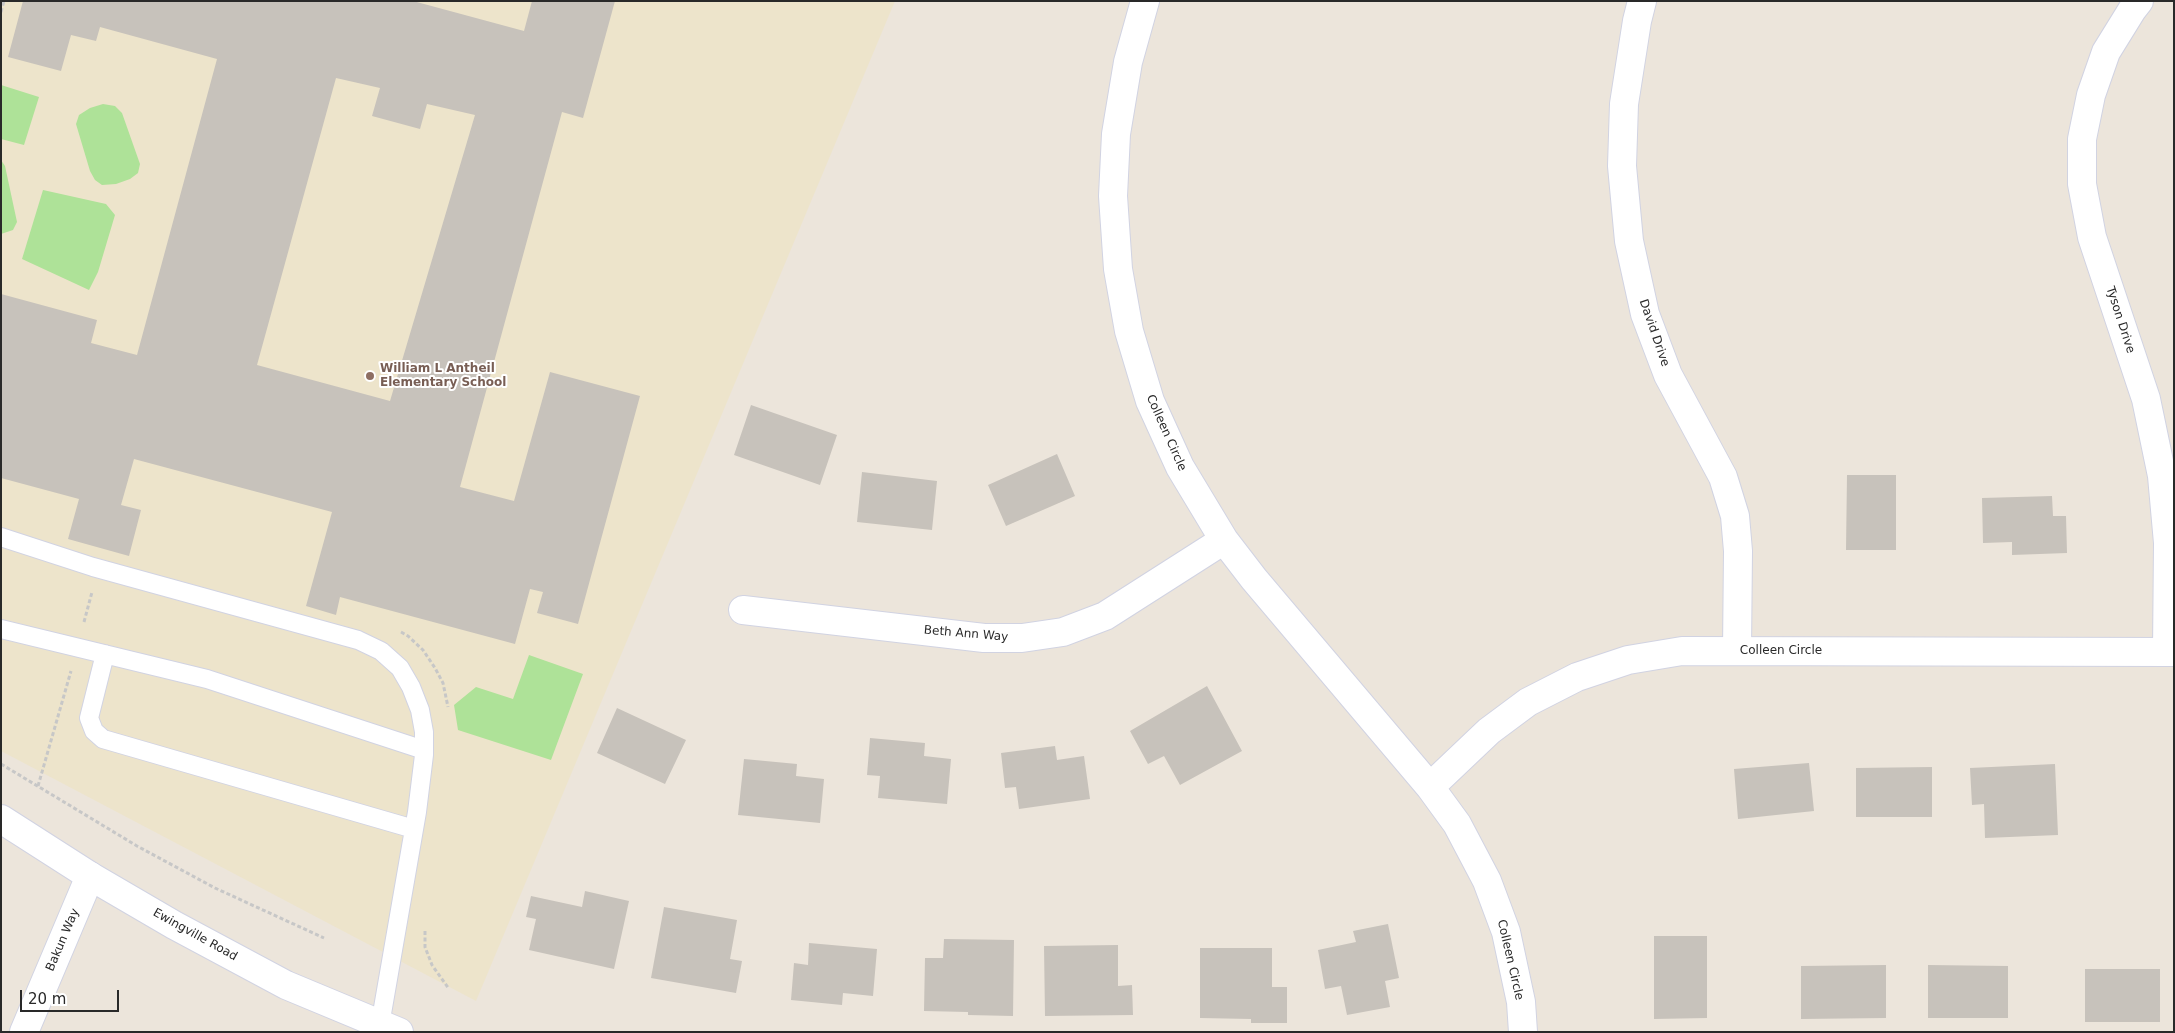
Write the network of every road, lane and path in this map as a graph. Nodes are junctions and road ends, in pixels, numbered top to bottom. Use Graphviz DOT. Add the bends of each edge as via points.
graph roads {
  1 [pos="4,1"];
  2 [pos="1145,1"];
  3 [pos="1642,1"];
  4 [pos="2139,1"];
  5 [pos="1,12"];
  6 [pos="1,537"];
  7 [pos="1224,540"];
  8 [pos="743,610"];
  9 [pos="1,629"];
  10 [pos="1737,651"];
  11 [pos="2170,652"];
  12 [pos="105,654"];
  13 [pos="424,750"];
  14 [pos="1,764"];
  15 [pos="1430,787"];
  16 [pos="1,819"];
  17 [pos="414,829"];
  18 [pos="90,876"];
  19 [pos="324,938"];
  20 [pos="390,1029"];
  21 [pos="24,1032"];
  22 [pos="1523,1032"];
  1 -- 5 [label="path"];
  2 -- 7 [label="street, Colleen Circle" via="1128,62 1116,134 1113,196 1118,269 1129,330 1150,400 1180,467"];
  3 -- 10 [label="street, David Drive" via="1624,104 1622,166 1628,241 1645,314 1668,375 1723,477 1735,516"];
  4 -- 11 [label="street, Tyson Drive" via="2106,52 2091,95 2082,139 2082,184 2092,238 2146,399 2162,476 2168,543"];
  6 -- 13 [label="lane" via="358,640 381,651 400,668 411,687 420,710"];
  7 -- 8 [label="street, Beth Ann Way" via="1105,616 1063,632 1022,638 984,638"];
  7 -- 15 [label="street, Colleen Circle"];
  9 -- 12 [label="lane"];
  10 -- 11 [label="street, Colleen Circle"];
  10 -- 15 [label="street, Colleen Circle" via="1682,651 1628,660 1577,677 1528,702 1489,730"];
  12 -- 13 [label="lane" via="207,679"];
  12 -- 17 [label="lane" via="89,718 94,731 103,739"];
  13 -- 17 [label="lane"];
  14 -- 19 [label="path" via="145,851 215,888"];
  15 -- 22 [label="street, Colleen Circle" via="1457,824 1487,881 1506,932 1521,1002"];
  16 -- 18 [label="street, Ewingville Road"];
  17 -- 20 [label="lane"];
  18 -- 20 [label="street, Ewingville Road" via="286,984"];
  18 -- 21 [label="street, Bakun Way"];
}
